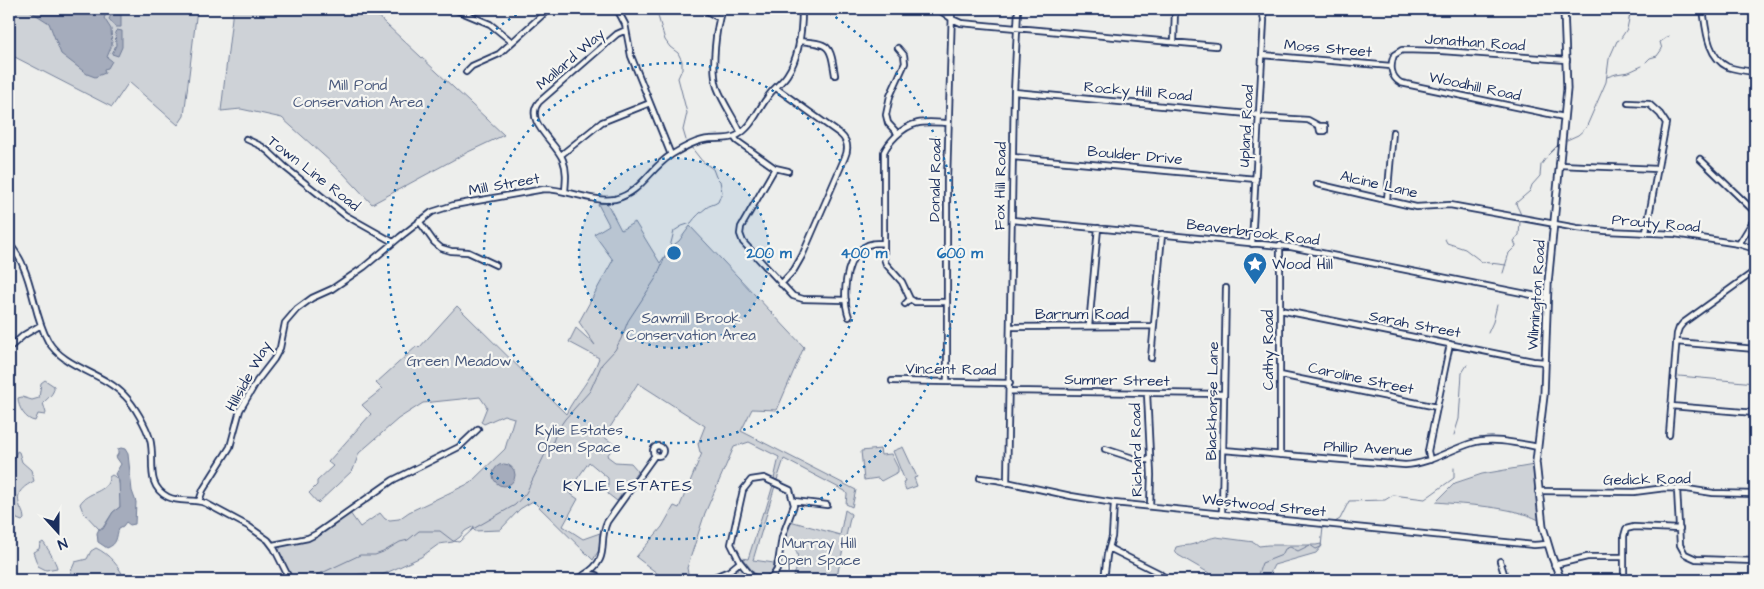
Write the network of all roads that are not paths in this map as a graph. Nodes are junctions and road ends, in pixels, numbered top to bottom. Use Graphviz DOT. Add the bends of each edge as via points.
graph roads {
  1 [pos="454,9"];
  2 [pos="549,9"];
  3 [pos="617,9"];
  4 [pos="704,9"];
  5 [pos="722,9"];
  6 [pos="802,9"];
  7 [pos="938,9"];
  8 [pos="952,9"];
  9 [pos="1018,9"];
  10 [pos="1175,9"];
  11 [pos="1262,9"];
  12 [pos="1564,9"];
  13 [pos="1702,9"];
  14 [pos="465,11"];
  15 [pos="719,18"];
  16 [pos="952,20"];
  17 [pos="1017,28"];
  18 [pos="626,30"];
  19 [pos="800,41"];
  20 [pos="512,42"];
  21 [pos="1174,42"];
  22 [pos="1216,46"];
  23 [pos="898,48"];
  24 [pos="1262,55"];
  25 [pos="1567,60"];
  26 [pos="1391,66"];
  27 [pos="466,72"];
  28 [pos="1755,72"];
  29 [pos="834,74"];
  30 [pos="776,88"];
  31 [pos="1014,92"];
  32 [pos="650,103"];
  33 [pos="1628,104"];
  34 [pos="1259,116"];
  35 [pos="1564,117"];
  36 [pos="948,122"];
  37 [pos="1319,126"];
  38 [pos="742,132"];
  39 [pos="1393,132"];
  40 [pos="898,134"];
  41 [pos="734,137"];
  42 [pos="246,139"];
  43 [pos="561,155"];
  44 [pos="671,155"];
  45 [pos="1013,157"];
  46 [pos="1700,159"];
  47 [pos="1559,165"];
  48 [pos="775,168"];
  49 [pos="1658,169"];
  50 [pos="788,171"];
  51 [pos="1256,179"];
  52 [pos="1317,184"];
  53 [pos="564,191"];
  54 [pos="1388,200"];
  55 [pos="1755,212"];
  56 [pos="1755,218"];
  57 [pos="1012,220"];
  58 [pos="419,221"];
  59 [pos="1554,224"];
  60 [pos="1098,228"];
  61 [pos="1646,232"];
  62 [pos="1162,234"];
  63 [pos="393,242"];
  64 [pos="9,243"];
  65 [pos="883,243"];
  66 [pos="1252,244"];
  67 [pos="1738,244"];
  68 [pos="1280,245"];
  69 [pos="388,247"];
  70 [pos="1755,249"];
  71 [pos="496,265"];
  72 [pos="1755,271"];
  73 [pos="781,284"];
  74 [pos="1226,288"];
  75 [pos="1547,298"];
  76 [pos="846,300"];
  77 [pos="910,300"];
  78 [pos="947,302"];
  79 [pos="905,304"];
  80 [pos="1280,310"];
  81 [pos="849,317"];
  82 [pos="42,325"];
  83 [pos="1089,326"];
  84 [pos="1153,326"];
  85 [pos="1010,327"];
  86 [pos="1676,342"];
  87 [pos="1450,344"];
  88 [pos="9,348"];
  89 [pos="1755,349"];
  90 [pos="1151,358"];
  91 [pos="1545,362"];
  92 [pos="1280,375"];
  93 [pos="892,381"];
  94 [pos="947,382"];
  95 [pos="1010,383"];
  96 [pos="1010,391"];
  97 [pos="1148,393"];
  98 [pos="1224,394"];
  99 [pos="1671,406"];
  100 [pos="1437,407"];
  101 [pos="1755,414"];
  102 [pos="478,430"];
  103 [pos="1669,435"];
  104 [pos="1538,447"];
  105 [pos="1105,449"];
  106 [pos="1223,450"];
  107 [pos="655,455"];
  108 [pos="1280,455"];
  109 [pos="1150,460"];
  110 [pos="1430,460"];
  111 [pos="980,478"];
  112 [pos="1007,483"];
  113 [pos="1677,489"];
  114 [pos="1538,491"];
  115 [pos="1755,494"];
  116 [pos="199,501"];
  117 [pos="794,501"];
  118 [pos="1114,503"];
  119 [pos="827,505"];
  120 [pos="1150,506"];
  121 [pos="1222,514"];
  122 [pos="1680,529"];
  123 [pos="1547,544"];
  124 [pos="273,545"];
  125 [pos="1109,548"];
  126 [pos="1624,557"];
  127 [pos="1755,561"];
  128 [pos="740,562"];
  129 [pos="1500,562"];
  130 [pos="1554,565"];
  131 [pos="584,575"];
  132 [pos="596,575"];
  133 [pos="290,580"];
  134 [pos="576,580"];
  135 [pos="707,580"];
  136 [pos="758,580"];
  137 [pos="766,580"];
  138 [pos="1104,580"];
  139 [pos="1167,580"];
  140 [pos="1506,580"];
  141 [pos="1561,580"];
  142 [pos="1624,580"];
  1 -- 14 [label="street"];
  2 -- 20 [label="street"];
  3 -- 18 [label="street"];
  4 -- 15 [label="street"];
  5 -- 15 [label="street"];
  6 -- 19 [label="street, Mill Street"];
  7 -- 16 [label="street"];
  8 -- 16 [label="street, Donald Road"];
  9 -- 17 [label="street, Fox Hill Road"];
  10 -- 21 [label="street"];
  11 -- 24 [label="street, Upland Road"];
  12 -- 25 [label="main road, Wilmington Road"];
  13 -- 28 [label="street" via="1716,57 1729,67"];
  14 -- 20 [label="street" via="490,24"];
  15 -- 38 [label="street" via="716,81"];
  16 -- 17 [label="street"];
  16 -- 36 [label="street, Donald Road"];
  17 -- 21 [label="street"];
  17 -- 31 [label="street, Fox Hill Road"];
  18 -- 32 [label="street" via="631,56"];
  18 -- 43 [label="street, Mallard Way" via="617,34 535,108 536,122"];
  19 -- 29 [label="street" via="826,46"];
  19 -- 30 [label="street, Mill Street" via="790,71"];
  20 -- 27 [label="street"];
  21 -- 22 [label="street"];
  23 -- 40 [label="street" via="905,62 890,96 886,115 888,123"];
  24 -- 26 [label="street, Moss Street"];
  24 -- 34 [label="street, Upland Road"];
  25 -- 26 [label="street, Jonathan Road" via="1402,50 1394,55"];
  25 -- 35 [label="main road, Wilmington Road"];
  26 -- 35 [label="street, Woodhill Road" via="1395,79 1401,83"];
  30 -- 38 [label="street, Mill Street"];
  30 -- 73 [label="street" via="840,134 847,150 802,256"];
  31 -- 34 [label="street, Rocky Hill Road"];
  31 -- 45 [label="street, Fox Hill Road"];
  32 -- 43 [label="street" via="602,122"];
  32 -- 44 [label="street"];
  33 -- 49 [label="street" via="1649,104 1664,119 1666,128"];
  34 -- 37 [label="street, Rocky Hill Road" via="1308,120"];
  34 -- 51 [label="street, Upland Road"];
  35 -- 47 [label="main road, Wilmington Road"];
  36 -- 40 [label="street" via="914,124"];
  36 -- 78 [label="street, Donald Road"];
  38 -- 41 [label="street, Mill Street"];
  39 -- 54 [label="street"];
  40 -- 65 [label="street" via="887,146 883,159"];
  41 -- 44 [label="street, Mill Street" via="702,140"];
  41 -- 48 [label="street"];
  42 -- 63 [label="street, Town Line Road" via="269,152 350,219"];
  43 -- 53 [label="street, Mallard Way" via="566,174"];
  44 -- 53 [label="street, Mill Street" via="636,190 624,196 599,199"];
  45 -- 51 [label="street, Boulder Drive"];
  45 -- 57 [label="street, Fox Hill Road"];
  46 -- 55 [label="street"];
  47 -- 49 [label="street"];
  47 -- 59 [label="main road, Wilmington Road"];
  48 -- 50 [label="street"];
  48 -- 73 [label="street" via="740,234 745,246"];
  49 -- 61 [label="street"];
  51 -- 66 [label="street, Upland Road"];
  52 -- 54 [label="street, Alcine Lane"];
  53 -- 58 [label="street, Mill Street" via="539,189 454,205 432,212"];
  54 -- 59 [label="street, Alcine Lane" via="1418,207 1454,206"];
  56 -- 67 [label="street"];
  57 -- 60 [label="street, Beaverbrook Road"];
  57 -- 85 [label="street, Fox Hill Road"];
  58 -- 63 [label="street, Mill Street"];
  58 -- 71 [label="street" via="442,248 468,252"];
  59 -- 61 [label="street, Prouty Road"];
  59 -- 75 [label="main road, Wilmington Road"];
  60 -- 62 [label="street, Beaverbrook Road"];
  60 -- 83 [label="street"];
  61 -- 67 [label="street, Prouty Road"];
  62 -- 66 [label="street, Beaverbrook Road"];
  62 -- 84 [label="street"];
  63 -- 69 [label="street, Mill Street"];
  64 -- 82 [label="street" via="25,270"];
  65 -- 76 [label="street" via="870,244 858,253 847,277"];
  65 -- 77 [label="street" via="885,263 902,282"];
  66 -- 68 [label="street, Beaverbrook Road"];
  67 -- 70 [label="street, Prouty Road"];
  68 -- 75 [label="street, Beaverbrook Road"];
  68 -- 80 [label="street, Cathy Road"];
  69 -- 116 [label="street, Hillside Way" via="350,277 308,301 289,317 278,351 240,410 230,447"];
  72 -- 86 [label="street" via="1682,324"];
  73 -- 76 [label="street" via="799,298"];
  74 -- 98 [label="street, Blackhorse Lane"];
  75 -- 91 [label="main road, Wilmington Road"];
  76 -- 81 [label="street"];
  77 -- 78 [label="street"];
  77 -- 79 [label="street"];
  78 -- 94 [label="street, Donald Road"];
  80 -- 87 [label="street, Sarah Street"];
  80 -- 92 [label="street, Cathy Road"];
  82 -- 88 [label="street"];
  82 -- 116 [label="street" via="48,341 62,357 107,381 131,403 150,438 152,476 159,490 173,499"];
  83 -- 84 [label="street, Barnum Road"];
  83 -- 85 [label="street, Barnum Road"];
  84 -- 90 [label="street"];
  85 -- 95 [label="street, Fox Hill Road"];
  86 -- 89 [label="street"];
  86 -- 99 [label="street"];
  87 -- 91 [label="street, Sarah Street"];
  87 -- 100 [label="street"];
  91 -- 104 [label="main road, Wilmington Road"];
  92 -- 100 [label="street, Caroline Street"];
  92 -- 108 [label="street, Cathy Road"];
  93 -- 94 [label="street, Vincent Road"];
  94 -- 95 [label="street, Vincent Road"];
  95 -- 96 [label="street, Fox Hill Road"];
  96 -- 97 [label="street, Sumner Street"];
  96 -- 112 [label="street, Fox Hill Road"];
  97 -- 98 [label="street, Sumner Street"];
  97 -- 109 [label="street, Richard Road"];
  98 -- 106 [label="street, Blackhorse Lane"];
  99 -- 101 [label="street"];
  99 -- 103 [label="street"];
  100 -- 110 [label="street" via="1428,451"];
  102 -- 124 [label="street" via="459,447 386,485 312,536"];
  104 -- 110 [label="street, Phillip Avenue" via="1481,441"];
  104 -- 114 [label="main road, Wilmington Road"];
  105 -- 109 [label="street" via="1139,460"];
  106 -- 108 [label="street, Phillip Avenue"];
  106 -- 121 [label="street, Blackhorse Lane"];
  107 -- 131 [label="street" via="607,522 601,557"];
  108 -- 110 [label="street, Phillip Avenue" via="1405,465"];
  109 -- 120 [label="street, Richard Road"];
  111 -- 112 [label="street, Westwood Street"];
  112 -- 118 [label="street, Westwood Street"];
  113 -- 114 [label="street, Gedick Road"];
  113 -- 115 [label="street, Gedick Road"];
  113 -- 122 [label="street"];
  114 -- 123 [label="main road, Wilmington Road"];
  116 -- 124 [label="street" via="248,526"];
  117 -- 119 [label="street"];
  117 -- 128 [label="street" via="790,490 772,480 758,478 747,484 732,540 732,548"];
  117 -- 137 [label="street" via="782,536 776,570"];
  118 -- 120 [label="street, Westwood Street"];
  118 -- 125 [label="street"];
  120 -- 121 [label="street, Westwood Street"];
  121 -- 123 [label="street, Westwood Street"];
  122 -- 126 [label="street" via="1626,529"];
  122 -- 127 [label="street" via="1682,550 1693,559"];
  123 -- 130 [label="main road, Wilmington Road"];
  124 -- 133 [label="street"];
  125 -- 138 [label="street"];
  125 -- 139 [label="street" via="1159,572"];
  126 -- 130 [label="street" via="1587,557"];
  126 -- 142 [label="street"];
  128 -- 135 [label="street" via="729,571"];
  128 -- 136 [label="street" via="752,578"];
  129 -- 140 [label="street"];
  130 -- 141 [label="main road, Wilmington Road"];
  131 -- 132 [label="street"];
  131 -- 134 [label="street"];
}
